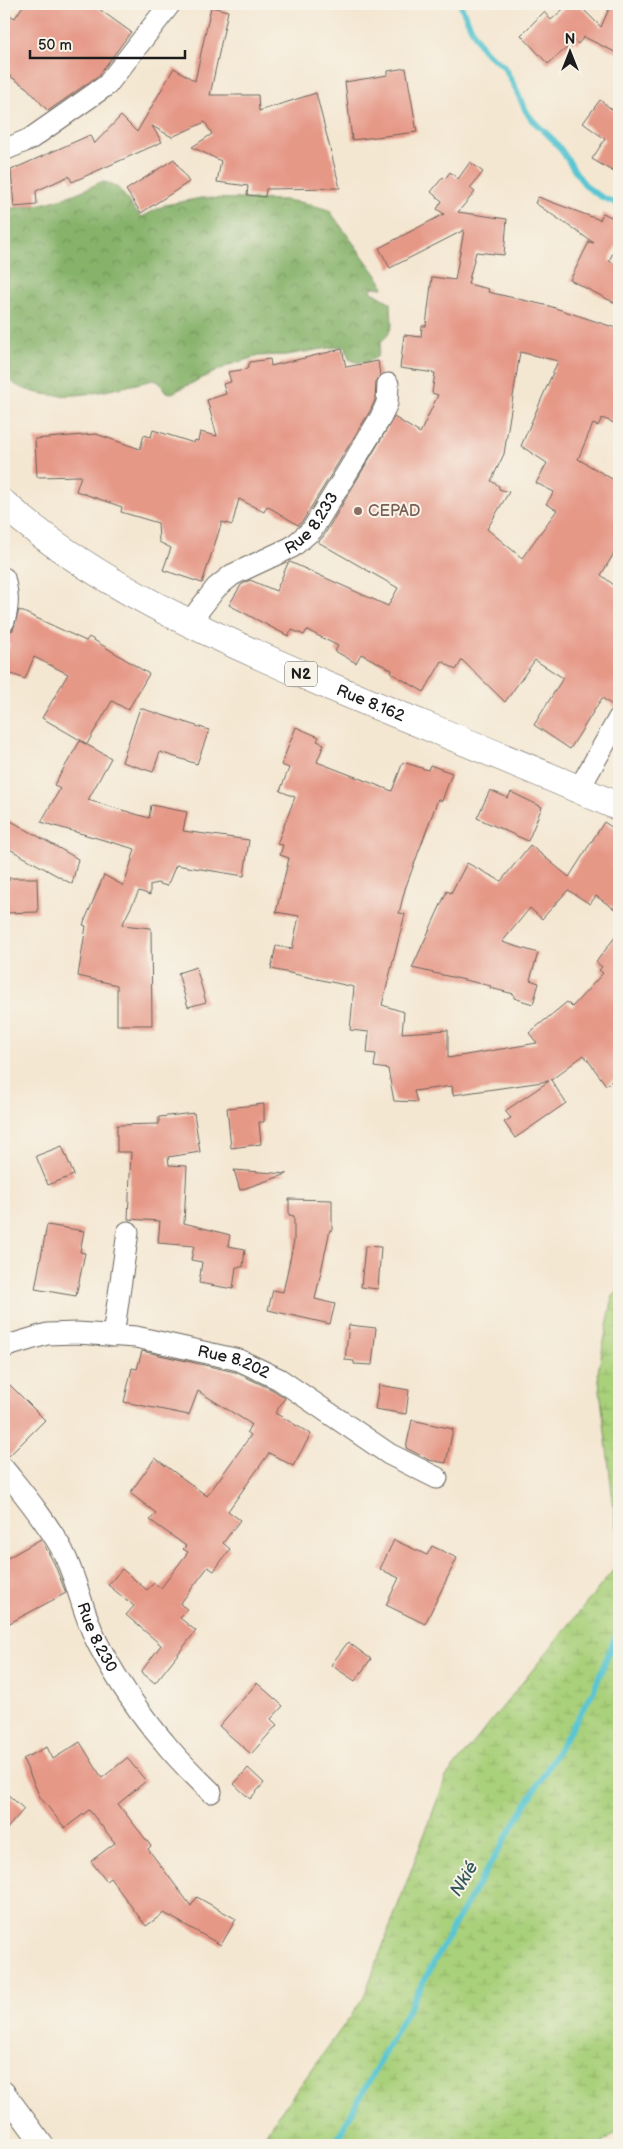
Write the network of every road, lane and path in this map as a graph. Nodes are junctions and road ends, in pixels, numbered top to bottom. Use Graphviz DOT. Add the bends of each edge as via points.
graph roads {
  1 [pos="170,4"];
  2 [pos="4,150"];
  3 [pos="388,384"];
  4 [pos="4,504"];
  5 [pos="4,578"];
  6 [pos="4,621"];
  7 [pos="189,623"];
  8 [pos="619,718"];
  9 [pos="579,789"];
  10 [pos="619,806"];
  11 [pos="128,1232"];
  12 [pos="113,1336"];
  13 [pos="4,1347"];
  14 [pos="4,1469"];
  15 [pos="437,1478"];
  16 [pos="211,1792"];
  17 [pos="4,2092"];
  18 [pos="43,2145"];
  1 -- 2 [label="street" via="107,85 30,139"];
  3 -- 7 [label="street, Rue 8.233" via="381,417 312,530 292,547 232,575 216,588"];
  4 -- 7 [label="highway, Rue 8.162 / N2" via="97,573"];
  5 -- 6 [label="street" via="8,592"];
  7 -- 9 [label="highway, Rue 8.162 / N2" via="236,646"];
  8 -- 9 [label="street"];
  9 -- 10 [label="highway, Rue 8.162 / N2"];
  11 -- 12 [label="street"];
  12 -- 13 [label="street, Rue 8.202" via="47,1334"];
  12 -- 15 [label="street, Rue 8.202" via="136,1337 239,1360 279,1379 389,1454"];
  14 -- 16 [label="street, Rue 8.230" via="60,1546 87,1621 130,1698 163,1742"];
  17 -- 18 [label="street"];
}
